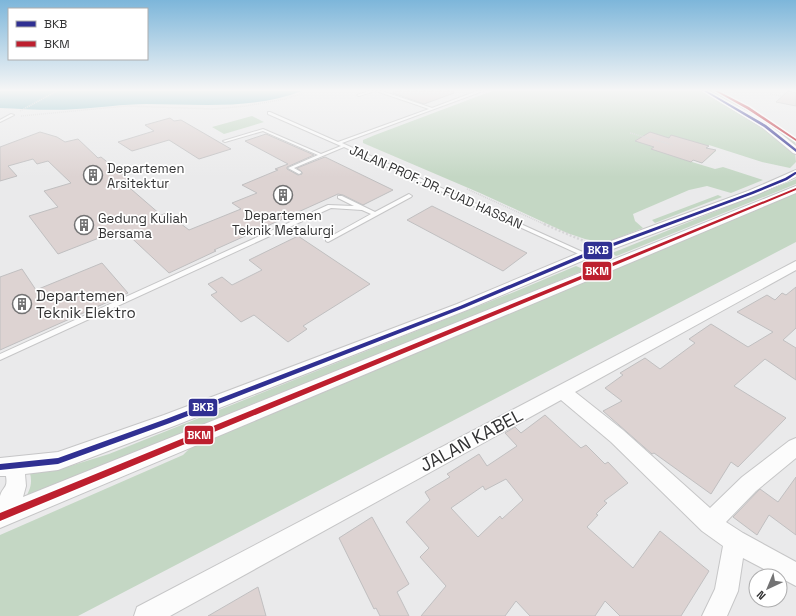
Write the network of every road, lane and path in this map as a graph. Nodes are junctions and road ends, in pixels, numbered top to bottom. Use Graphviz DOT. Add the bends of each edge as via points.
graph roads {
  1 [pos="285,120"];
  2 [pos="402,120"];
  3 [pos="753,120"];
  4 [pos="766,120"];
  5 [pos="785,132"];
  6 [pos="630,133"];
  7 [pos="796,140"];
  8 [pos="225,141"];
  9 [pos="786,142"];
  10 [pos="338,143"];
  11 [pos="673,145"];
  12 [pos="344,146"];
  13 [pos="796,151"];
  14 [pos="321,155"];
  15 [pos="299,173"];
  16 [pos="796,173"];
  17 [pos="464,188"];
  18 [pos="796,189"];
  19 [pos="409,196"];
  20 [pos="340,197"];
  21 [pos="363,208"];
  22 [pos="375,214"];
  23 [pos="328,240"];
  24 [pos="579,252"];
  25 [pos="796,266"];
  26 [pos="602,268"];
  27 [pos="0,357"];
  28 [pos="562,391"];
  29 [pos="796,447"];
  30 [pos="6,467"];
  31 [pos="0,511"];
  32 [pos="0,517"];
  33 [pos="710,523"];
  34 [pos="735,541"];
  35 [pos="796,574"];
  36 [pos="146,616"];
  37 [pos="714,616"];
  1 -- 10 [label="lane"];
  2 -- 10 [label="lane, JALAN PROF. DR. FUAD HASSAN"];
  3 -- 9 [label="street"];
  4 -- 5 [label="street"];
  5 -- 7 [label="street"];
  5 -- 9 [label="street" via="780,132 795,142"];
  6 -- 11 [label="path"];
  8 -- 14 [label="lane" via="262,130"];
  9 -- 13 [label="street"];
  10 -- 12 [label="lane, JALAN PROF. DR. FUAD HASSAN"];
  12 -- 14 [label="lane"];
  12 -- 24 [label="lane, JALAN PROF. DR. FUAD HASSAN"];
  14 -- 15 [label="lane" via="290,168"];
  16 -- 24 [label="street" via="752,193"];
  17 -- 24 [label="path" via="586,242"];
  18 -- 26 [label="street"];
  19 -- 22 [label="lane"];
  20 -- 21 [label="lane"];
  21 -- 22 [label="lane"];
  21 -- 27 [label="lane" via="330,206"];
  22 -- 23 [label="lane"];
  24 -- 26 [label="street"];
  24 -- 30 [label="street" via="462,307 161,424 58,460"];
  25 -- 28 [label="street, JALAN KABEL"];
  26 -- 32 [label="street"];
  28 -- 33 [label="street" via="617,436"];
  28 -- 36 [label="street, JALAN KABEL"];
  29 -- 33 [label="street" via="749,484"];
  30 -- 31 [label="street" via="16,476 16,489"];
  33 -- 34 [label="street"];
  34 -- 35 [label="street"];
  34 -- 37 [label="street" via="726,591"];
}
